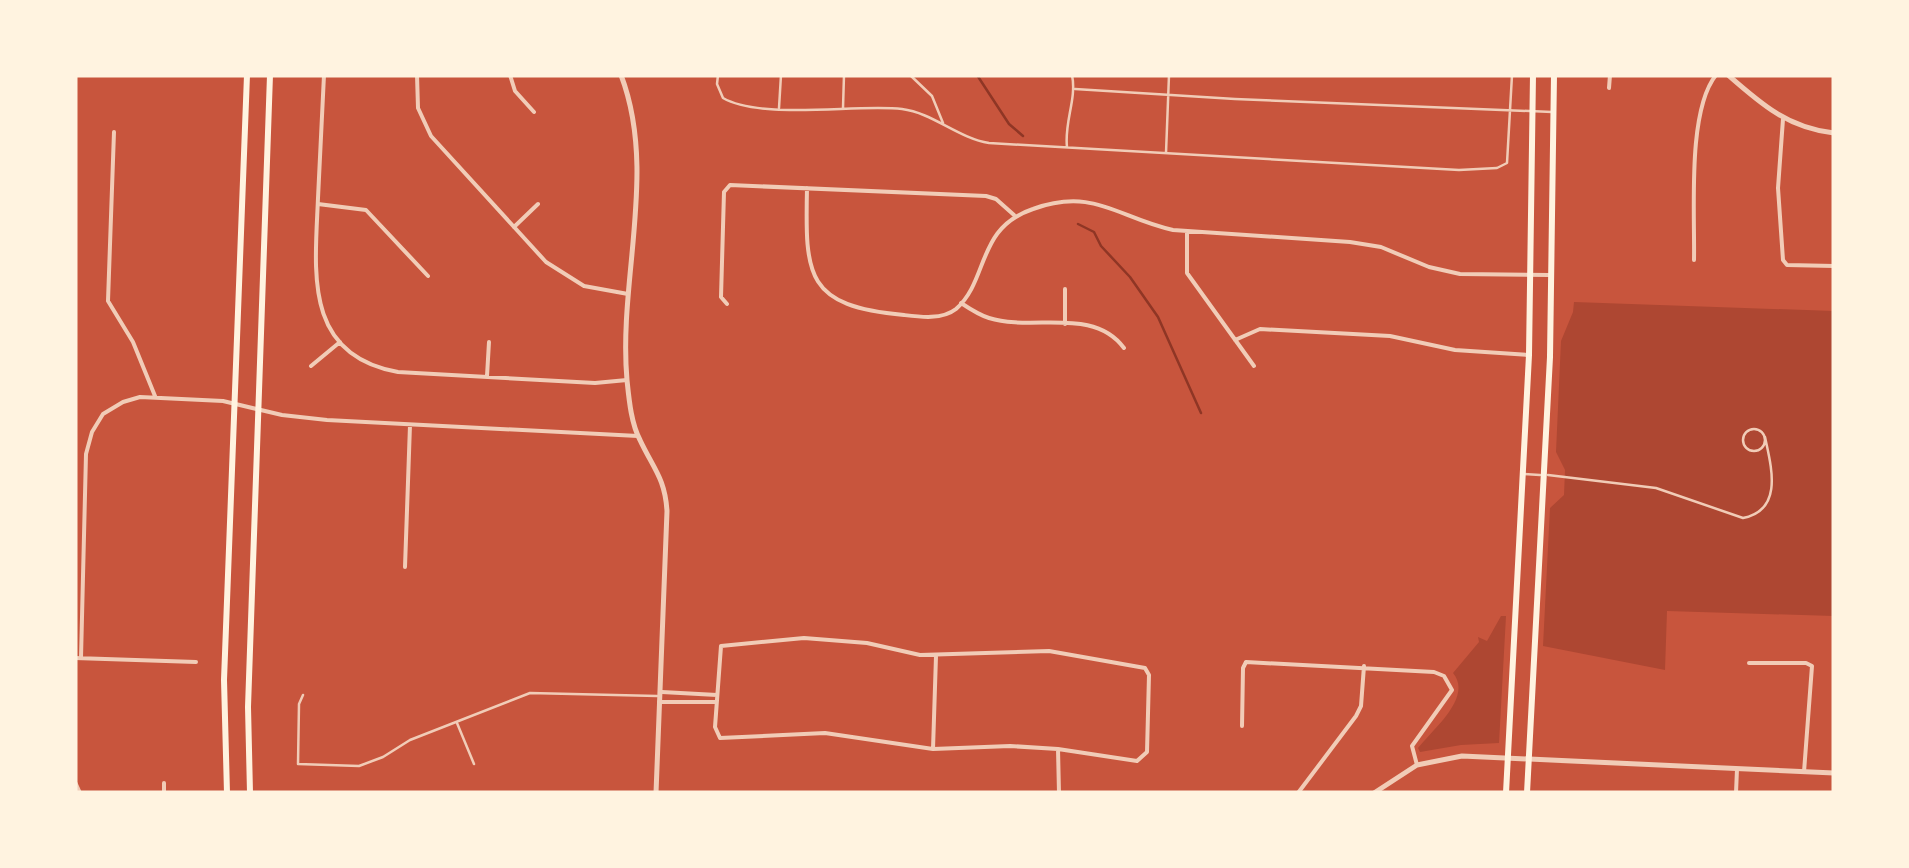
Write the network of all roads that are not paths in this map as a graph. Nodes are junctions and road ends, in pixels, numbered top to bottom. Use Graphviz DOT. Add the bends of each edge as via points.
graph roads {
  1 [pos="247,75"];
  2 [pos="270,75"];
  3 [pos="324,75"];
  4 [pos="417,75"];
  5 [pos="510,75"];
  6 [pos="622,75"];
  7 [pos="718,75"];
  8 [pos="780,75"];
  9 [pos="844,75"];
  10 [pos="910,75"];
  11 [pos="1072,75"];
  12 [pos="1169,75"];
  13 [pos="1512,75"];
  14 [pos="1533,75"];
  15 [pos="1554,75"];
  16 [pos="1610,75"];
  17 [pos="1716,75"];
  18 [pos="1728,75"];
  19 [pos="1074,88"];
  20 [pos="1610,88"];
  21 [pos="1168,94"];
  22 [pos="779,108"];
  23 [pos="843,110"];
  24 [pos="1511,110"];
  25 [pos="534,112"];
  26 [pos="1553,112"];
  27 [pos="1532,113"];
  28 [pos="1782,119"];
  29 [pos="943,124"];
  30 [pos="114,132"];
  31 [pos="1834,133"];
  32 [pos="1067,148"];
  33 [pos="1166,154"];
  34 [pos="807,188"];
  35 [pos="318,204"];
  36 [pos="538,204"];
  37 [pos="1016,216"];
  38 [pos="514,227"];
  39 [pos="1187,232"];
  40 [pos="1694,260"];
  41 [pos="1834,266"];
  42 [pos="1530,275"];
  43 [pos="1550,275"];
  44 [pos="428,276"];
  45 [pos="1065,289"];
  46 [pos="630,294"];
  47 [pos="961,303"];
  48 [pos="727,304"];
  49 [pos="1065,324"];
  50 [pos="1235,340"];
  51 [pos="340,342"];
  52 [pos="489,342"];
  53 [pos="1124,348"];
  54 [pos="1528,355"];
  55 [pos="311,366"];
  56 [pos="1254,366"];
  57 [pos="487,376"];
  58 [pos="628,380"];
  59 [pos="155,398"];
  60 [pos="234,404"];
  61 [pos="257,409"];
  62 [pos="410,425"];
  63 [pos="638,436"];
  64 [pos="1765,437"];
  65 [pos="1521,474"];
  66 [pos="1543,475"];
  67 [pos="75,508"];
  68 [pos="84,508"];
  69 [pos="405,567"];
  70 [pos="936,656"];
  71 [pos="78,658"];
  72 [pos="196,662"];
  73 [pos="1750,662"];
  74 [pos="1364,666"];
  75 [pos="717,695"];
  76 [pos="302,696"];
  77 [pos="659,697"];
  78 [pos="717,702"];
  79 [pos="456,722"];
  80 [pos="1242,726"];
  81 [pos="933,749"];
  82 [pos="1058,749"];
  83 [pos="1508,758"];
  84 [pos="1530,758"];
  85 [pos="474,764"];
  86 [pos="1416,765"];
  87 [pos="1737,768"];
  88 [pos="1804,772"];
  89 [pos="1834,773"];
  90 [pos="75,782"];
  91 [pos="164,783"];
  92 [pos="80,793"];
  93 [pos="164,793"];
  94 [pos="228,793"];
  95 [pos="250,793"];
  96 [pos="656,793"];
  97 [pos="1059,793"];
  98 [pos="1299,793"];
  99 [pos="1374,793"];
  100 [pos="1506,793"];
  101 [pos="1527,793"];
  102 [pos="1736,793"];
  1 -- 60 [label="main road"];
  2 -- 61 [label="main road"];
  3 -- 35 [label="street"];
  4 -- 38 [label="street" via="427,130"];
  5 -- 25 [label="street"];
  6 -- 46 [label="street" via="636,148"];
  7 -- 22 [label="lane" via="728,102"];
  8 -- 22 [label="lane"];
  9 -- 23 [label="lane"];
  10 -- 29 [label="lane" via="932,96"];
  11 -- 19 [label="lane"];
  12 -- 21 [label="lane"];
  13 -- 24 [label="lane"];
  14 -- 27 [label="main road"];
  15 -- 26 [label="main road"];
  16 -- 20 [label="street"];
  17 -- 40 [label="street" via="1699,112"];
  18 -- 28 [label="street"];
  19 -- 21 [label="lane"];
  19 -- 32 [label="lane"];
  21 -- 24 [label="lane"];
  21 -- 33 [label="lane"];
  22 -- 23 [label="lane"];
  23 -- 29 [label="lane" via="906,109"];
  24 -- 27 [label="lane"];
  24 -- 33 [label="lane" via="1509,158 1497,168"];
  26 -- 27 [label="lane"];
  26 -- 43 [label="main road"];
  27 -- 42 [label="main road"];
  28 -- 31 [label="street"];
  28 -- 41 [label="street" via="1783,260"];
  29 -- 32 [label="lane" via="982,142"];
  30 -- 59 [label="street" via="108,301"];
  32 -- 33 [label="lane"];
  34 -- 37 [label="street" via="986,196"];
  34 -- 47 [label="street" via="809,260 838,302 922,317 949,313"];
  34 -- 48 [label="street" via="735,184 724,192 720,297"];
  35 -- 44 [label="street" via="366,210"];
  35 -- 51 [label="street" via="317,297"];
  36 -- 38 [label="street"];
  37 -- 39 [label="street" via="1045,204 1095,202"];
  37 -- 47 [label="street" via="990,244"];
  38 -- 46 [label="street" via="568,279"];
  39 -- 42 [label="street" via="1350,242 1446,272"];
  39 -- 50 [label="street" via="1187,273"];
  42 -- 43 [label="street"];
  42 -- 54 [label="main road"];
  43 -- 66 [label="main road"];
  45 -- 49 [label="street"];
  46 -- 58 [label="street"];
  47 -- 49 [label="street" via="988,318"];
  49 -- 53 [label="street" via="1105,330"];
  50 -- 54 [label="street" via="1260,329"];
  50 -- 56 [label="street"];
  51 -- 55 [label="street"];
  51 -- 57 [label="street" via="390,370"];
  52 -- 57 [label="street"];
  54 -- 65 [label="main road"];
  57 -- 58 [label="street"];
  58 -- 63 [label="street"];
  59 -- 60 [label="street"];
  59 -- 68 [label="street" via="123,402 95,426 86,454"];
  60 -- 61 [label="street"];
  60 -- 94 [label="main road" via="224,680"];
  61 -- 62 [label="street"];
  61 -- 95 [label="main road"];
  62 -- 63 [label="street"];
  62 -- 69 [label="street"];
  63 -- 77 [label="street" via="666,494"];
  64 -- 64 [label="lane" via="1756,451 1743,444 1751,428"];
  64 -- 66 [label="lane" via="1772,492 1760,511 1743,518 1656,488"];
  65 -- 66 [label="lane"];
  65 -- 83 [label="main road"];
  66 -- 84 [label="main road"];
  67 -- 68 [label="street"];
  68 -- 71 [label="street"];
  70 -- 75 [label="street" via="804,638 733,643 721,646"];
  70 -- 81 [label="street"];
  70 -- 82 [label="street" via="1049,651 1145,668 1147,752 1137,761"];
  71 -- 72 [label="street"];
  73 -- 88 [label="street" via="1811,664"];
  74 -- 80 [label="street" via="1246,662"];
  74 -- 86 [label="street" via="1434,672 1450,683 1448,699 1412,746"];
  74 -- 98 [label="street" via="1356,716"];
  75 -- 77 [label="street"];
  75 -- 78 [label="street"];
  76 -- 79 [label="lane" via="298,764 359,766"];
  77 -- 78 [label="street"];
  77 -- 79 [label="lane" via="530,693"];
  77 -- 96 [label="street"];
  78 -- 81 [label="street" via="720,738 826,734"];
  79 -- 85 [label="lane"];
  81 -- 82 [label="street"];
  82 -- 97 [label="street"];
  83 -- 84 [label="street"];
  83 -- 86 [label="street" via="1445,757"];
  83 -- 100 [label="main road"];
  84 -- 87 [label="street"];
  84 -- 101 [label="main road"];
  86 -- 99 [label="street"];
  87 -- 88 [label="street"];
  87 -- 102 [label="street"];
  88 -- 89 [label="street"];
  90 -- 92 [label="street"];
  91 -- 93 [label="street"];
}
